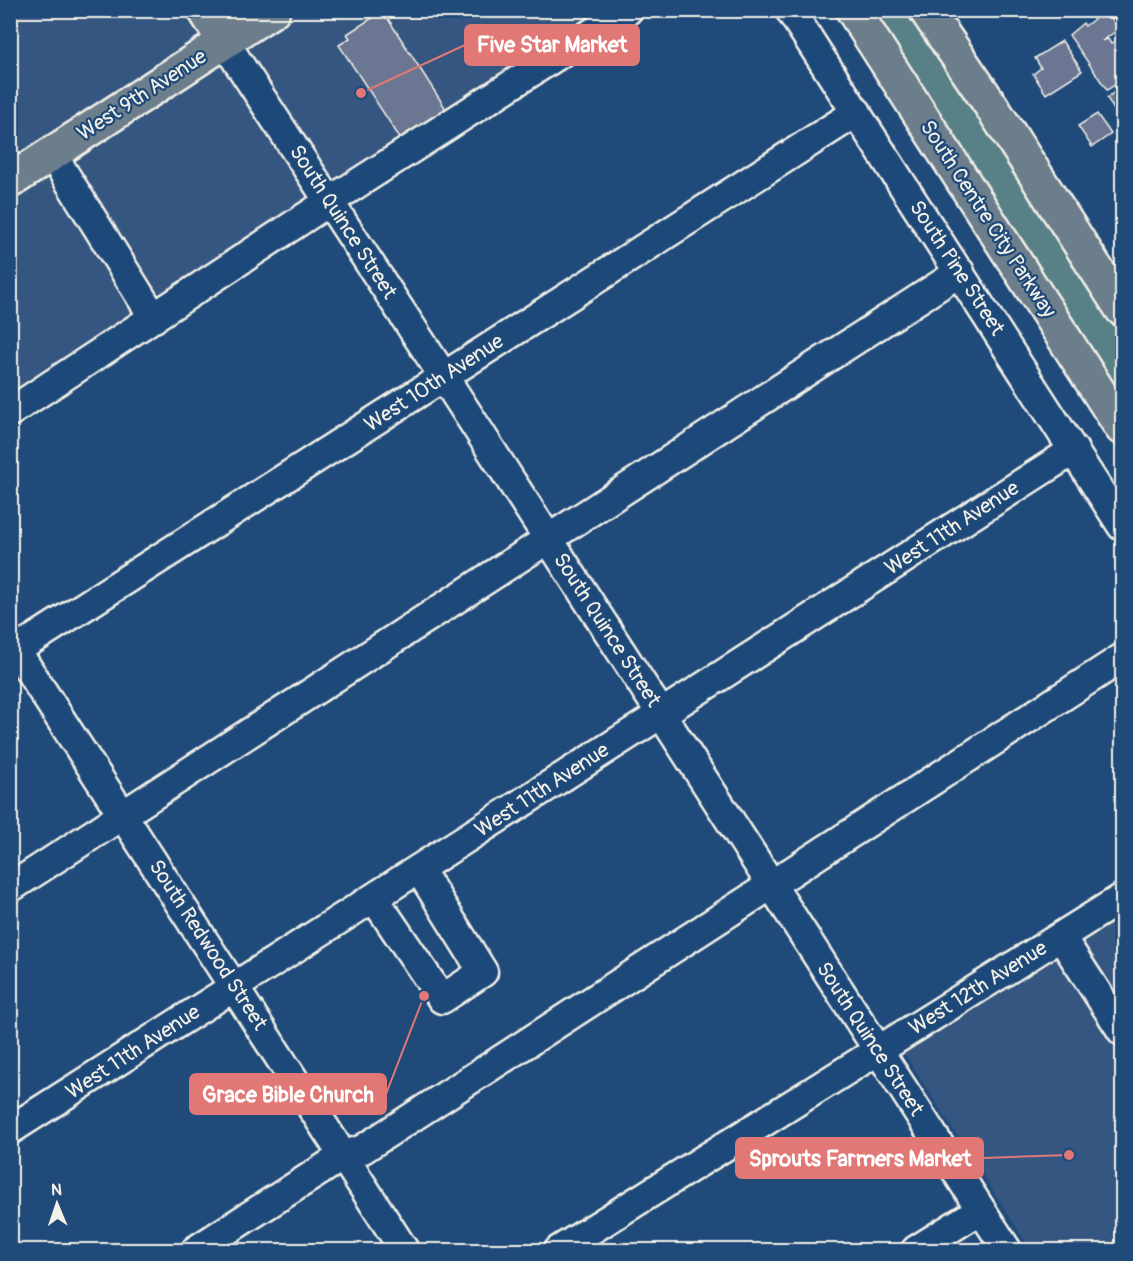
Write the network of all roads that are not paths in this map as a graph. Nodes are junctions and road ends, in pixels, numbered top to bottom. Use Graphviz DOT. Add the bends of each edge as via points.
graph roads {
  1 [pos="205,10"];
  2 [pos="273,10"];
  3 [pos="790,10"];
  4 [pos="853,10"];
  5 [pos="926,10"];
  6 [pos="615,14"];
  7 [pos="224,41"];
  8 [pos="857,112"];
  9 [pos="52,154"];
  10 [pos="10,181"];
  11 [pos="330,201"];
  12 [pos="960,272"];
  13 [pos="1122,309"];
  14 [pos="154,318"];
  15 [pos="444,377"];
  16 [pos="10,412"];
  17 [pos="1122,429"];
  18 [pos="1074,450"];
  19 [pos="1122,526"];
  20 [pos="549,541"];
  21 [pos="12,648"];
  22 [pos="1122,658"];
  23 [pos="661,714"];
  24 [pos="124,816"];
  25 [pos="419,869"];
  26 [pos="772,887"];
  27 [pos="10,888"];
  28 [pos="374,898"];
  29 [pos="1122,898"];
  30 [pos="1061,937"];
  31 [pos="234,987"];
  32 [pos="1122,1031"];
  33 [pos="878,1052"];
  34 [pos="10,1130"];
  35 [pos="343,1156"];
  36 [pos="980,1210"];
  37 [pos="196,1251"];
  38 [pos="404,1251"];
  39 [pos="560,1251"];
  40 [pos="916,1251"];
  41 [pos="1007,1251"];
  1 -- 7 [label="main road, South Quince Street"];
  2 -- 7 [label="main road, West 9th Avenue"];
  3 -- 8 [label="street, South Pine Street"];
  4 -- 17 [label="main road, South Centre City Parkway"];
  5 -- 13 [label="main road"];
  6 -- 11 [label="street"];
  7 -- 9 [label="main road, West 9th Avenue"];
  7 -- 11 [label="street, South Quince Street"];
  8 -- 12 [label="street, South Pine Street"];
  8 -- 15 [label="street, West 10th Avenue"];
  9 -- 10 [label="main road, West 9th Avenue"];
  9 -- 14 [label="street"];
  11 -- 14 [label="street"];
  11 -- 15 [label="street, South Quince Street"];
  12 -- 18 [label="street, South Pine Street"];
  12 -- 20 [label="street"];
  14 -- 16 [label="street"];
  15 -- 20 [label="street, South Quince Street"];
  15 -- 21 [label="street, West 10th Avenue"];
  18 -- 19 [label="street, South Pine Street"];
  18 -- 23 [label="street, West 11th Avenue"];
  20 -- 23 [label="street, South Quince Street"];
  20 -- 24 [label="street"];
  21 -- 24 [label="street, South Redwood Street"];
  22 -- 26 [label="street"];
  23 -- 25 [label="street, West 11th Avenue"];
  23 -- 26 [label="street, South Quince Street"];
  24 -- 27 [label="street"];
  24 -- 31 [label="street, South Redwood Street"];
  25 -- 28 [label="street, West 11th Avenue"];
  25 -- 28 [label="street" via="483,972 442,999"];
  26 -- 33 [label="street, South Quince Street"];
  26 -- 35 [label="street" via="373,1143"];
  28 -- 31 [label="street, West 11th Avenue"];
  29 -- 30 [label="street, West 12th Avenue"];
  30 -- 32 [label="street"];
  30 -- 33 [label="street, West 12th Avenue"];
  31 -- 34 [label="street, West 11th Avenue"];
  31 -- 35 [label="street, South Redwood Street"];
  33 -- 36 [label="street, South Quince Street"];
  33 -- 39 [label="street, West 12th Avenue"];
  35 -- 37 [label="street"];
  35 -- 38 [label="street, South Redwood Street"];
  36 -- 40 [label="street"];
  36 -- 41 [label="street, South Quince Street"];
}
